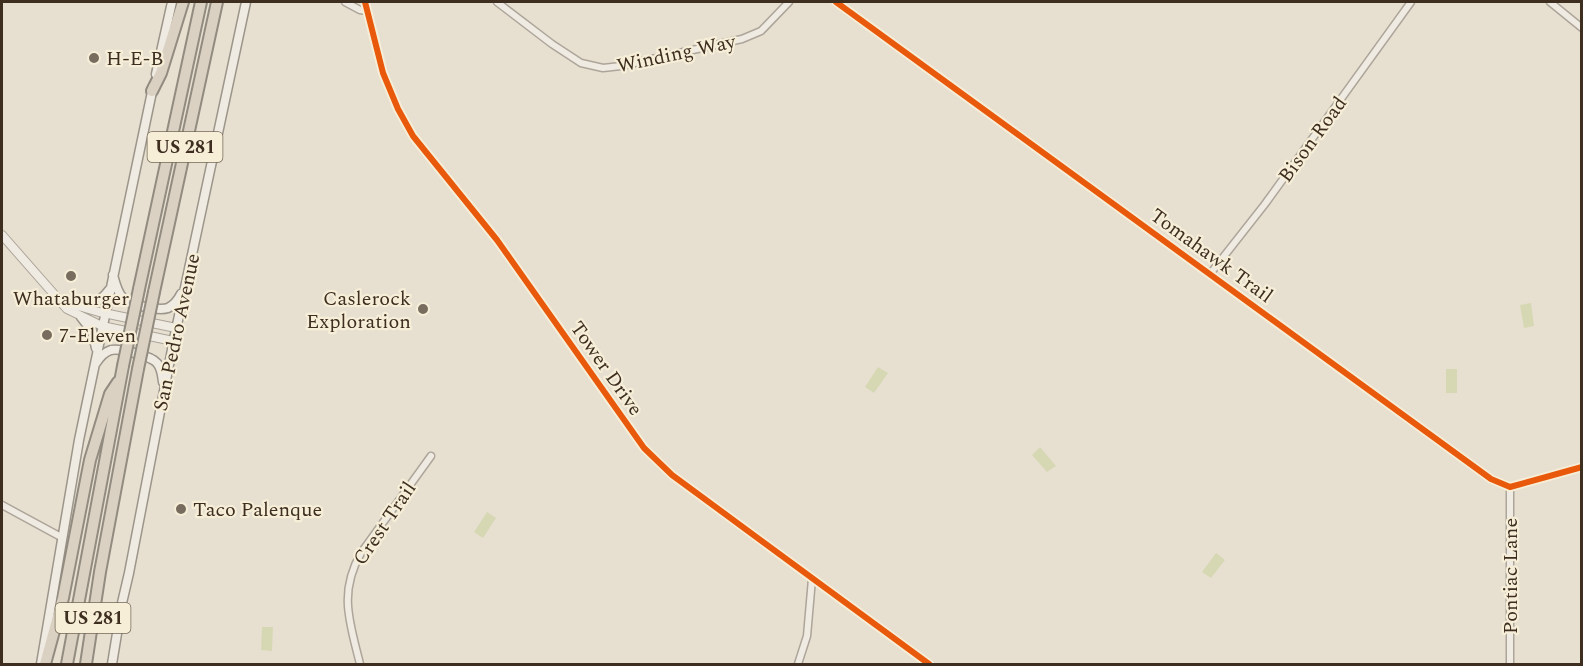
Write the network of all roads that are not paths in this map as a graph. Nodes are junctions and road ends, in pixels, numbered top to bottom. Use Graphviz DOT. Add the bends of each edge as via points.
graph roads {
  1 [pos="171,2"];
  2 [pos="183,2"];
  3 [pos="201,2"];
  4 [pos="216,2"];
  5 [pos="246,2"];
  6 [pos="345,2"];
  7 [pos="365,2"];
  8 [pos="497,2"];
  9 [pos="789,2"];
  10 [pos="836,2"];
  11 [pos="1411,2"];
  12 [pos="1550,2"];
  13 [pos="367,11"];
  14 [pos="1581,28"];
  15 [pos="152,91"];
  16 [pos="2,235"];
  17 [pos="113,274"];
  18 [pos="1210,274"];
  19 [pos="185,288"];
  20 [pos="110,290"];
  21 [pos="61,301"];
  22 [pos="77,306"];
  23 [pos="105,314"];
  24 [pos="81,317"];
  25 [pos="102,326"];
  26 [pos="176,328"];
  27 [pos="174,342"];
  28 [pos="95,360"];
  29 [pos="122,371"];
  30 [pos="164,388"];
  31 [pos="431,456"];
  32 [pos="1581,467"];
  33 [pos="1510,487"];
  34 [pos="2,504"];
  35 [pos="61,537"];
  36 [pos="100,572"];
  37 [pos="812,579"];
  38 [pos="41,664"];
  39 [pos="45,664"];
  40 [pos="67,664"];
  41 [pos="86,664"];
  42 [pos="92,664"];
  43 [pos="112,664"];
  44 [pos="360,664"];
  45 [pos="798,664"];
  46 [pos="929,664"];
  47 [pos="1510,664"];
  1 -- 15 [label="main road"];
  2 -- 15 [label="highway"];
  3 -- 29 [label="highway, US 281, bridge"];
  4 -- 36 [label="highway, US 281, bridge" via="138,369"];
  5 -- 19 [label="main road, San Pedro Avenue"];
  6 -- 13 [label="street"];
  7 -- 13 [label="street, Tower Drive"];
  8 -- 9 [label="street, Winding Way" via="581,63 603,68 742,39 761,31"];
  10 -- 18 [label="street, Tomahawk Trail"];
  11 -- 18 [label="street, Bison Road"];
  12 -- 14 [label="street"];
  13 -- 37 [label="street, Tower Drive" via="383,74 413,136 497,240 644,448 672,475"];
  15 -- 17 [label="main road"];
  16 -- 21 [label="street"];
  17 -- 19 [label="main road" via="125,300 158,309 172,305"];
  17 -- 20 [label="main road"];
  18 -- 33 [label="street, Tomahawk Trail" via="1491,479"];
  19 -- 26 [label="main road, San Pedro Avenue"];
  20 -- 22 [label="main road" via="97,302"];
  20 -- 23 [label="main road"];
  21 -- 22 [label="street"];
  21 -- 24 [label="street"];
  22 -- 23 [label="street"];
  23 -- 25 [label="main road"];
  23 -- 26 [label="street"];
  24 -- 25 [label="street"];
  24 -- 28 [label="main road" via="92,331"];
  25 -- 27 [label="street"];
  25 -- 28 [label="main road"];
  26 -- 27 [label="main road, San Pedro Avenue"];
  27 -- 30 [label="main road, San Pedro Avenue"];
  28 -- 30 [label="main road" via="112,350 150,357 160,368"];
  28 -- 35 [label="main road"];
  29 -- 39 [label="highway" via="110,394 90,460 63,598"];
  29 -- 40 [label="highway, US 281"];
  30 -- 43 [label="main road, San Pedro Avenue"];
  31 -- 44 [label="street, Crest Trail" via="352,570 347,607"];
  32 -- 33 [label="street"];
  33 -- 47 [label="street, Pontiac Lane"];
  34 -- 35 [label="street"];
  35 -- 38 [label="main road"];
  36 -- 41 [label="highway, US 281"];
  36 -- 42 [label="highway"];
  37 -- 45 [label="street" via="807,636"];
  37 -- 46 [label="street, Tower Drive"];
}
